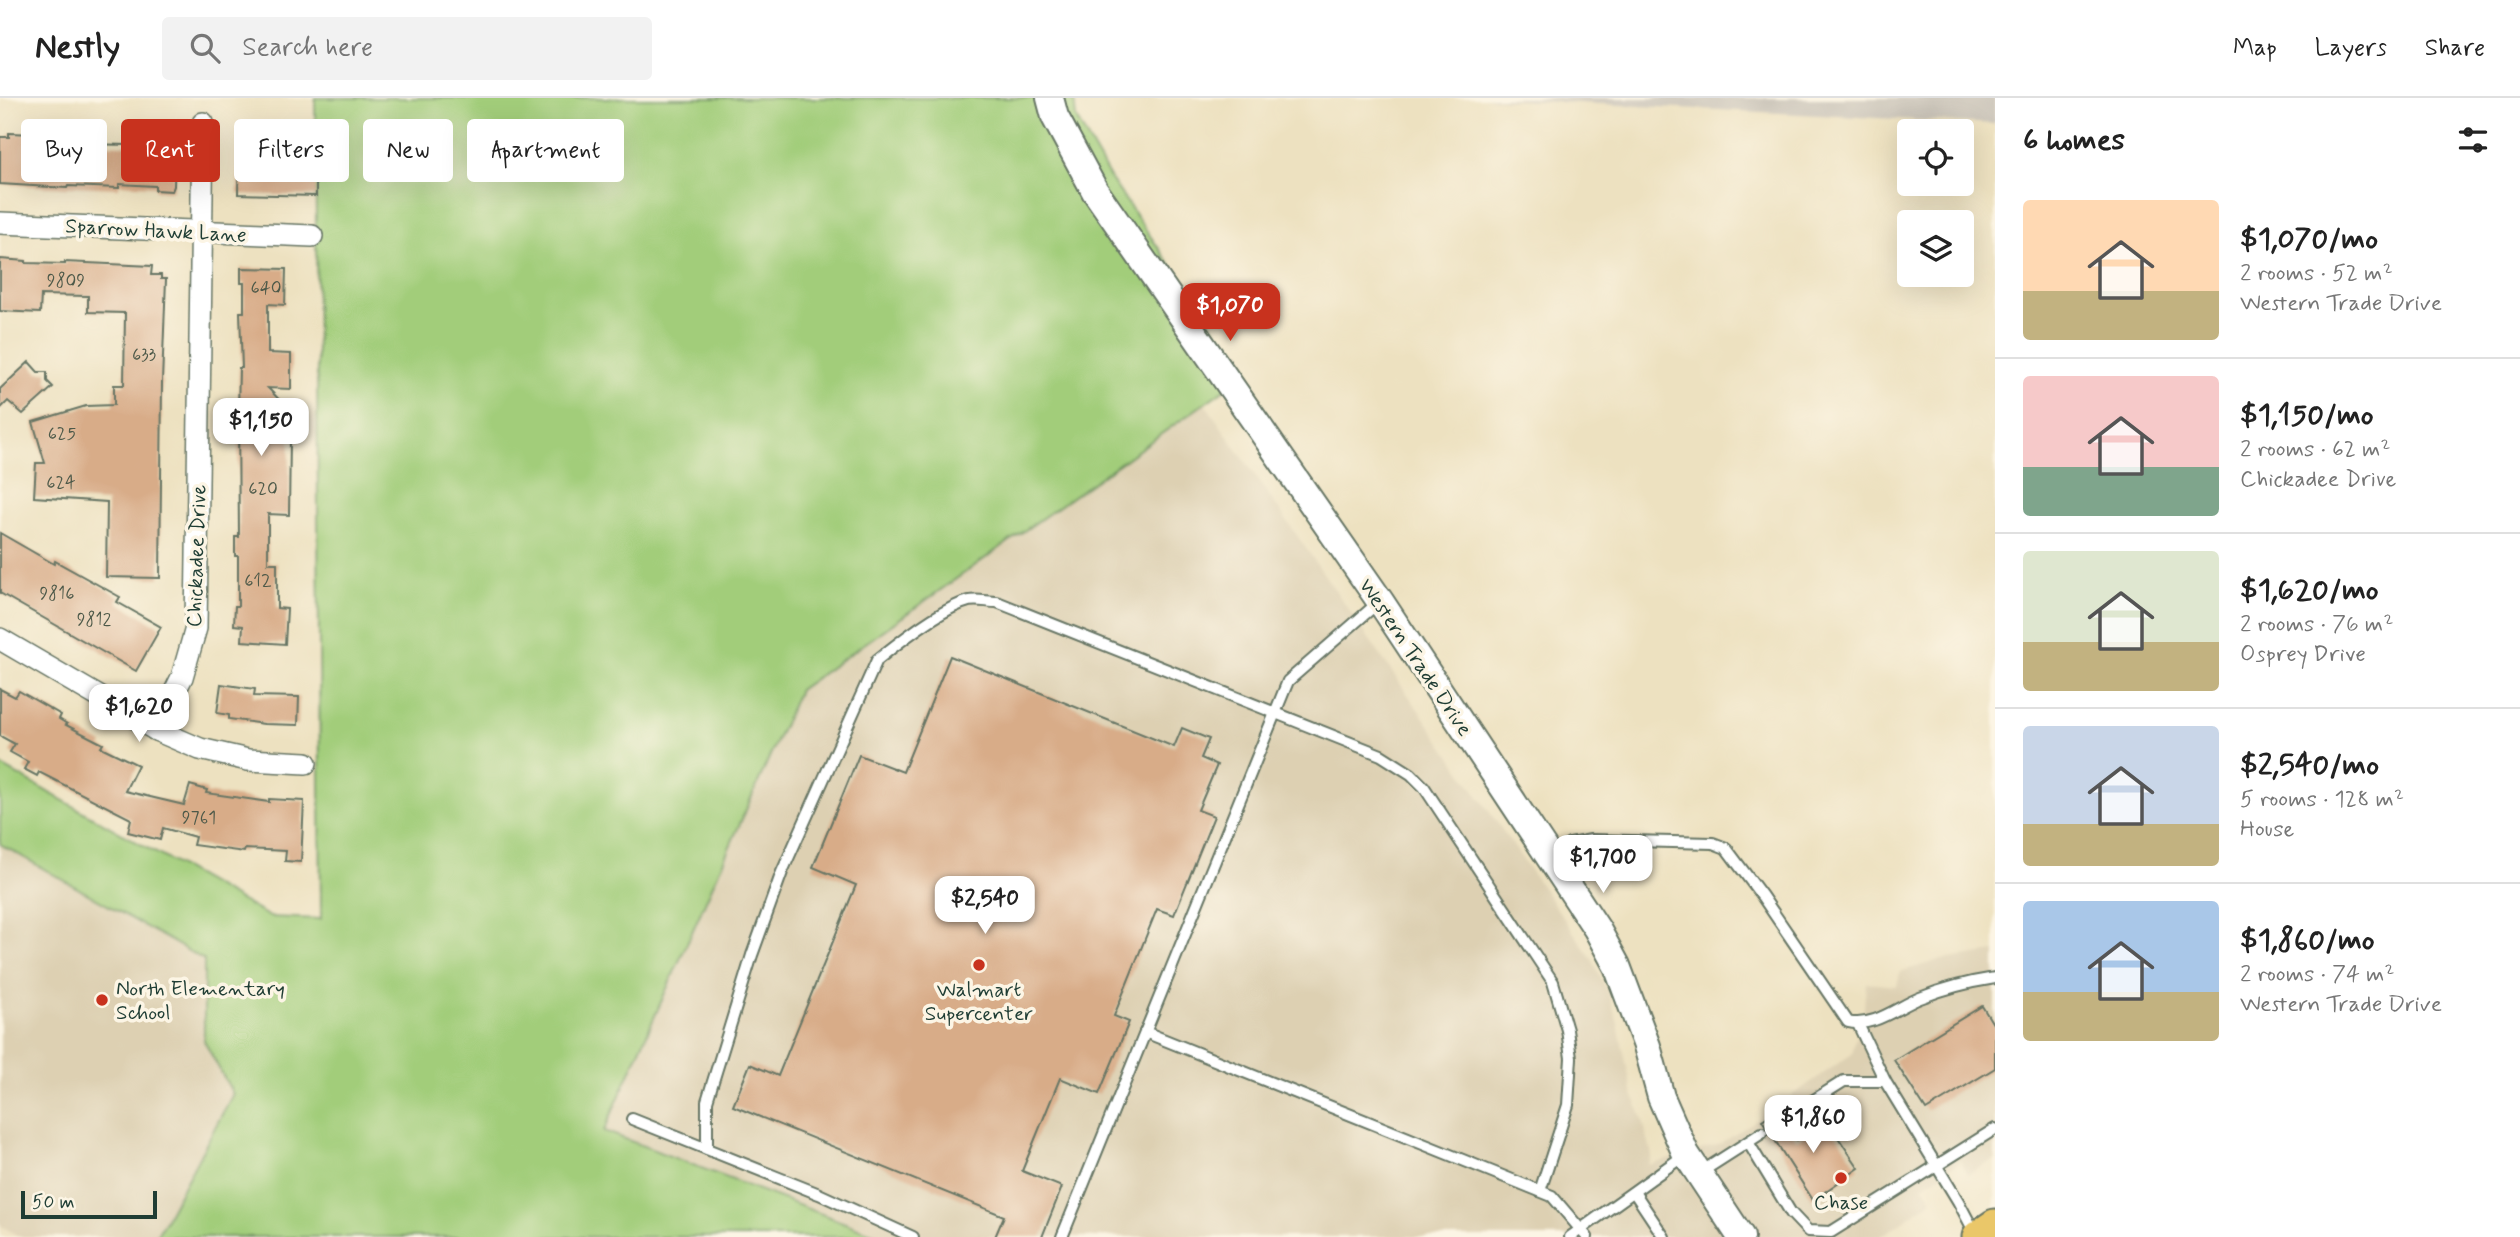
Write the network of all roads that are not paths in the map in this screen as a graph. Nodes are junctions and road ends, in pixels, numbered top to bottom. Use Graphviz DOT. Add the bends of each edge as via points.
graph roads {
  1 [pos="1050,98"];
  2 [pos="202,182"];
  3 [pos="0,223"];
  4 [pos="202,233"];
  5 [pos="312,236"];
  6 [pos="1380,601"];
  7 [pos="0,639"];
  8 [pos="1274,714"];
  9 [pos="156,730"];
  10 [pos="306,763"];
  11 [pos="1549,857"];
  12 [pos="1991,979"];
  13 [pos="1995,992"];
  14 [pos="1858,1024"];
  15 [pos="1145,1032"];
  16 [pos="1885,1081"];
  17 [pos="1787,1117"];
  18 [pos="632,1119"];
  19 [pos="1995,1129"];
  20 [pos="1762,1133"];
  21 [pos="1748,1142"];
  22 [pos="706,1149"];
  23 [pos="1692,1164"];
  24 [pos="1937,1166"];
  25 [pos="1540,1191"];
  26 [pos="1634,1192"];
  27 [pos="1995,1226"];
  28 [pos="1584,1233"];
  29 [pos="913,1237"];
  30 [pos="1062,1237"];
  31 [pos="1570,1237"];
  32 [pos="1664,1237"];
  33 [pos="1741,1237"];
  34 [pos="1978,1237"];
  1 -- 6 [label="street, Western Trade Drive" via="1055,117 1095,191"];
  2 -- 4 [label="street, Chickadee Drive"];
  3 -- 4 [label="street, Sparrow Hawk Lane"];
  4 -- 5 [label="street, Sparrow Hawk Lane"];
  4 -- 9 [label="street, Chickadee Drive" via="196,628 182,677"];
  6 -- 8 [label="lane" via="1288,681"];
  6 -- 11 [label="street, Western Trade Drive"];
  7 -- 9 [label="street"];
  8 -- 15 [label="lane"];
  8 -- 22 [label="lane" via="997,602 971,601 902,640 877,660 782,872 706,1101"];
  8 -- 25 [label="lane" via="1381,755 1424,787 1553,982 1571,1058 1568,1105"];
  9 -- 10 [label="street" via="200,749 248,760"];
  11 -- 14 [label="lane" via="1570,844 1591,841 1713,843 1726,848 1848,1021"];
  11 -- 23 [label="street, Western Trade Drive" via="1618,966 1661,1097"];
  12 -- 13 [label="lane"];
  12 -- 14 [label="lane" via="1919,998 1874,1021"];
  14 -- 16 [label="lane"];
  15 -- 25 [label="lane"];
  15 -- 30 [label="lane"];
  16 -- 17 [label="lane" via="1844,1081"];
  16 -- 24 [label="lane"];
  18 -- 22 [label="lane"];
  19 -- 24 [label="lane"];
  20 -- 21 [label="lane"];
  21 -- 23 [label="lane"];
  21 -- 24 [label="lane" via="1791,1213 1808,1231 1831,1232"];
  22 -- 29 [label="lane"];
  23 -- 26 [label="lane"];
  23 -- 33 [label="street, Western Trade Drive"];
  24 -- 34 [label="lane"];
  25 -- 28 [label="lane" via="1552,1196"];
  26 -- 28 [label="lane"];
  26 -- 32 [label="lane"];
  27 -- 34 [label="main road"];
  28 -- 31 [label="lane"];
}
